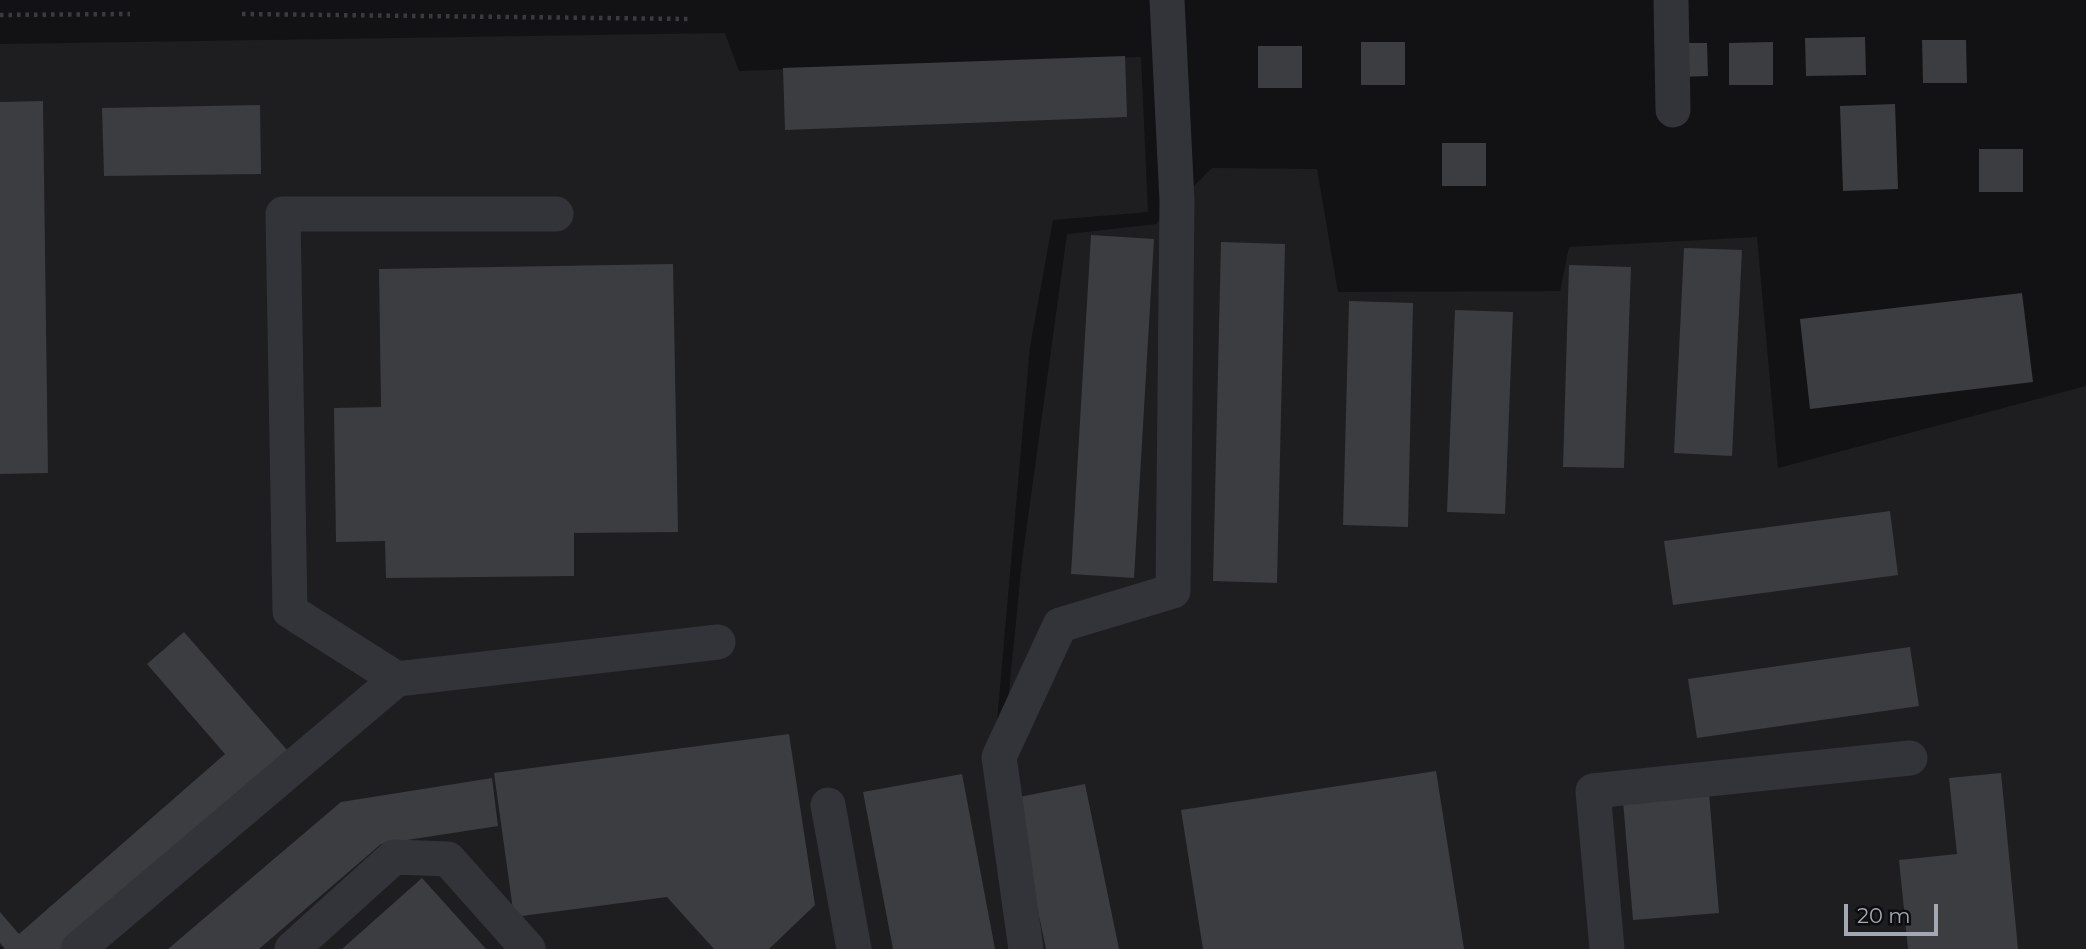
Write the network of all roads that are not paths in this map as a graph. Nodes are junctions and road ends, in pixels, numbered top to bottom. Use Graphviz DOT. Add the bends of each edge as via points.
graph roads {
  1 [pos="1167,0"];
  2 [pos="1671,0"];
  3 [pos="1673,110"];
  4 [pos="556,214"];
  5 [pos="718,642"];
  6 [pos="397,679"];
  7 [pos="1910,758"];
  8 [pos="828,806"];
  9 [pos="844,942"];
  10 [pos="78,949"];
  11 [pos="292,949"];
  12 [pos="528,949"];
  13 [pos="1026,949"];
  14 [pos="1607,949"];
  1 -- 13 [label="lane" via="1177,201 1173,591 1060,625 999,757"];
  2 -- 3 [label="lane"];
  4 -- 6 [label="lane" via="283,214 290,611"];
  5 -- 6 [label="lane"];
  6 -- 10 [label="lane"];
  7 -- 14 [label="lane" via="1592,790"];
  8 -- 9 [label="lane"];
  11 -- 12 [label="lane" via="394,857 448,859"];
}
